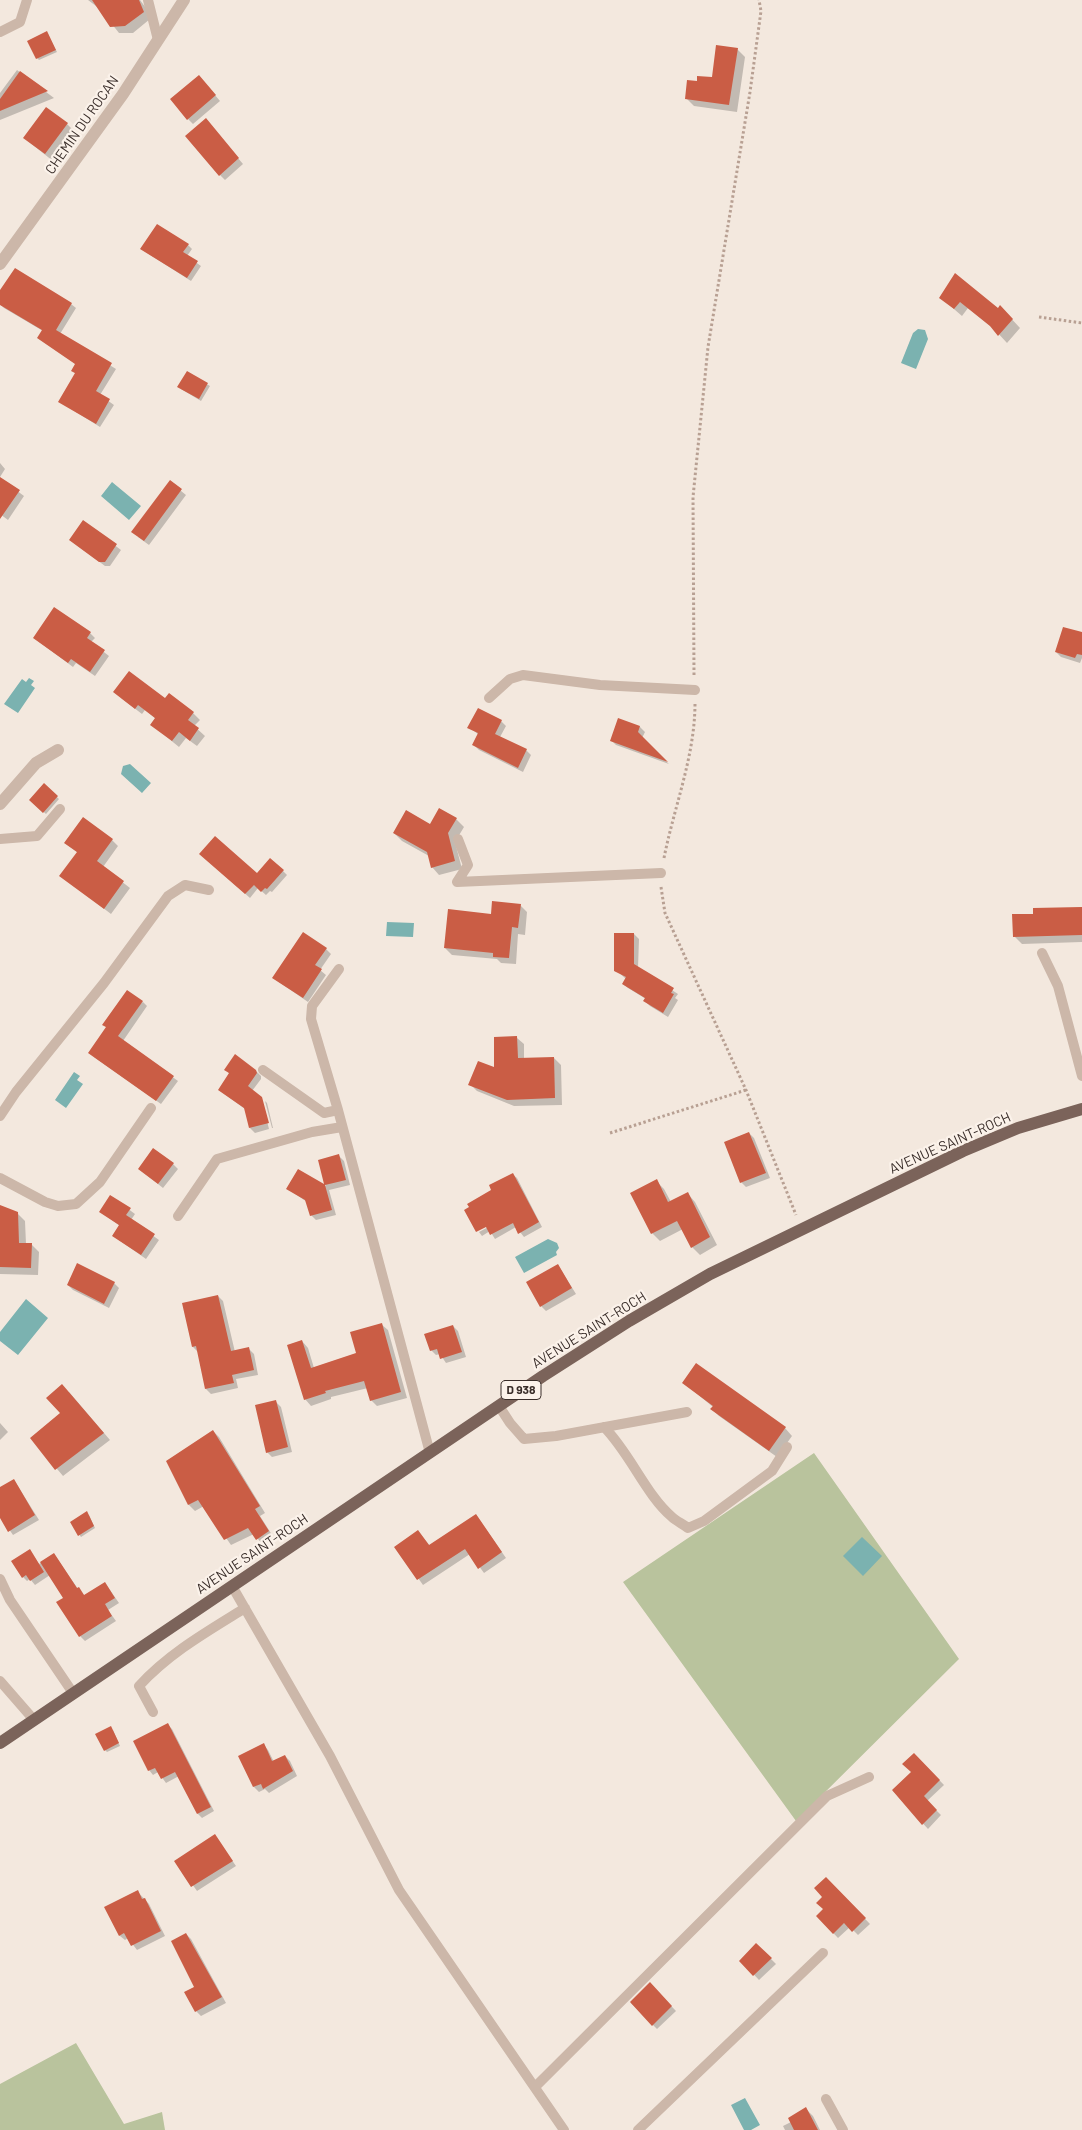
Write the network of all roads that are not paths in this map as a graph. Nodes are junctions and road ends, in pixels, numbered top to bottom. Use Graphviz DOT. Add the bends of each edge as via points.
graph roads {
  1 [pos="27,0"];
  2 [pos="148,0"];
  3 [pos="184,0"];
  4 [pos="0,32"];
  5 [pos="158,40"];
  6 [pos="0,264"];
  7 [pos="695,690"];
  8 [pos="489,698"];
  9 [pos="58,750"];
  10 [pos="0,804"];
  11 [pos="60,809"];
  12 [pos="0,839"];
  13 [pos="458,839"];
  14 [pos="661,873"];
  15 [pos="209,890"];
  16 [pos="1042,952"];
  17 [pos="339,969"];
  18 [pos="263,1070"];
  19 [pos="1082,1076"];
  20 [pos="151,1108"];
  21 [pos="338,1110"];
  22 [pos="1082,1110"];
  23 [pos="0,1116"];
  24 [pos="342,1127"];
  25 [pos="0,1178"];
  26 [pos="178,1216"];
  27 [pos="499,1406"];
  28 [pos="686,1412"];
  29 [pos="604,1427"];
  30 [pos="787,1447"];
  31 [pos="430,1452"];
  32 [pos="0,1580"];
  33 [pos="232,1586"];
  34 [pos="245,1608"];
  35 [pos="0,1681"];
  36 [pos="73,1693"];
  37 [pos="153,1712"];
  38 [pos="34,1720"];
  39 [pos="2,1739"];
  40 [pos="869,1777"];
  41 [pos="822,1954"];
  42 [pos="535,2087"];
  43 [pos="826,2100"];
  44 [pos="564,2130"];
  45 [pos="638,2130"];
  46 [pos="844,2130"];
  1 -- 4 [label="lane" via="20,22"];
  2 -- 5 [label="lane"];
  3 -- 5 [label="street, CHEMIN DU ROCAN"];
  5 -- 6 [label="street, CHEMIN DU ROCAN" via="123,94"];
  7 -- 8 [label="lane" via="600,685 523,675 510,679"];
  9 -- 10 [label="street" via="36,763"];
  11 -- 12 [label="lane" via="37,836"];
  13 -- 14 [label="lane" via="468,865 457,882"];
  15 -- 23 [label="lane" via="185,885 168,896"];
  16 -- 19 [label="lane" via="1058,986"];
  17 -- 21 [label="lane" via="312,1006 311,1019"];
  18 -- 21 [label="lane" via="324,1113"];
  20 -- 25 [label="lane" via="100,1182 76,1204 58,1206 45,1202"];
  21 -- 24 [label="lane"];
  22 -- 27 [label="main road, AVENUE SAINT-ROCH / D 938" via="1018,1128 962,1151 710,1274 629,1321"];
  24 -- 26 [label="lane" via="312,1132 217,1159"];
  24 -- 31 [label="lane"];
  27 -- 29 [label="lane" via="524,1439"];
  27 -- 31 [label="main road, AVENUE SAINT-ROCH / D 938"];
  28 -- 29 [label="lane"];
  29 -- 30 [label="lane" via="617,1440 660,1505 688,1528 704,1521 772,1471"];
  31 -- 33 [label="main road, AVENUE SAINT-ROCH / D 938"];
  32 -- 36 [label="lane"];
  33 -- 34 [label="lane"];
  33 -- 36 [label="main road, AVENUE SAINT-ROCH / D 938"];
  34 -- 37 [label="lane" via="155,1668 139,1686"];
  34 -- 42 [label="lane" via="330,1756 399,1890"];
  35 -- 38 [label="lane"];
  36 -- 38 [label="main road, AVENUE SAINT-ROCH / D 938"];
  38 -- 39 [label="main road, AVENUE SAINT-ROCH / D 938"];
  40 -- 42 [label="lane" via="827,1796"];
  41 -- 45 [label="lane"];
  42 -- 44 [label="lane"];
  43 -- 46 [label="lane"];
}
